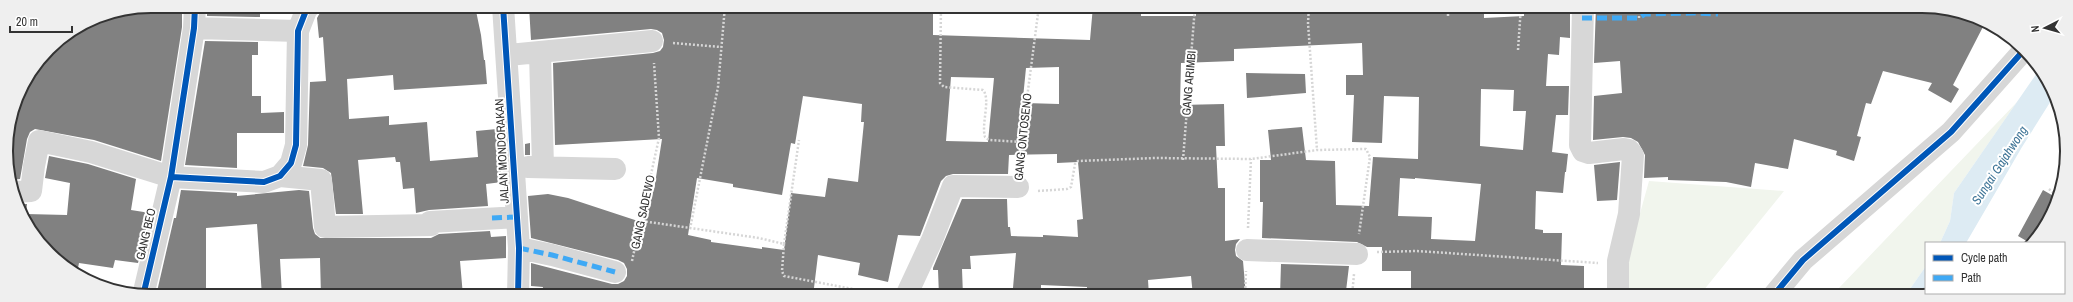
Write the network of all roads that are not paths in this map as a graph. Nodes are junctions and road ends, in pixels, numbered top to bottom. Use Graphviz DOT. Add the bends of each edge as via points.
graph roads {
  1 [pos="195,13"];
  2 [pos="305,13"];
  3 [pos="504,13"];
  4 [pos="1582,13"];
  5 [pos="194,28"];
  6 [pos="298,31"];
  7 [pos="652,41"];
  8 [pos="540,53"];
  9 [pos="2021,54"];
  10 [pos="508,55"];
  11 [pos="514,166"];
  12 [pos="543,167"];
  13 [pos="615,169"];
  14 [pos="280,176"];
  15 [pos="171,177"];
  16 [pos="1018,187"];
  17 [pos="19,192"];
  18 [pos="517,217"];
  19 [pos="518,248"];
  20 [pos="1247,250"];
  21 [pos="1356,254"];
  22 [pos="615,272"];
  23 [pos="145,289"];
  24 [pos="518,289"];
  25 [pos="909,289"];
  26 [pos="1618,289"];
  27 [pos="1779,289"];
  1 -- 5 [label="street, GANG BEO"];
  2 -- 6 [label="street"];
  3 -- 10 [label="street, JALAN MONDORAKAN"];
  4 -- 26 [label="street" via="1580,145 1583,151 1624,149 1633,155 1629,214 1618,261"];
  5 -- 6 [label="street"];
  5 -- 15 [label="street, GANG BEO"];
  6 -- 14 [label="street" via="296,145 291,163"];
  7 -- 8 [label="street"];
  8 -- 10 [label="street"];
  8 -- 12 [label="street"];
  9 -- 27 [label="street" via="1951,132 1803,260"];
  10 -- 11 [label="street, JALAN MONDORAKAN"];
  11 -- 12 [label="street"];
  11 -- 18 [label="street, JALAN MONDORAKAN"];
  12 -- 13 [label="street"];
  14 -- 15 [label="street" via="264,182"];
  14 -- 18 [label="street" via="321,180 325,227 431,225 430,222"];
  15 -- 17 [label="street" via="91,152 39,141 31,191"];
  15 -- 23 [label="street, GANG BEO"];
  16 -- 25 [label="street" via="952,186 932,240"];
  18 -- 19 [label="street, JALAN MONDORAKAN"];
  19 -- 22 [label="street"];
  19 -- 24 [label="street, JALAN MONDORAKAN"];
  20 -- 21 [label="street"];
}
